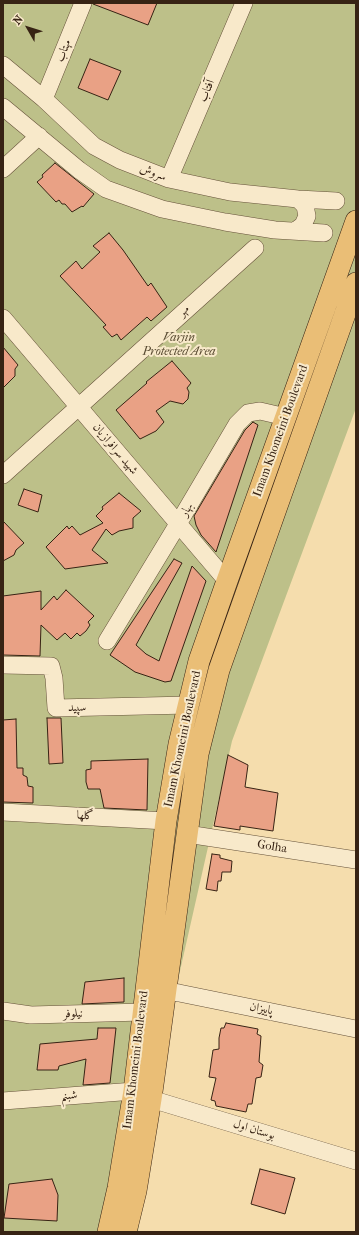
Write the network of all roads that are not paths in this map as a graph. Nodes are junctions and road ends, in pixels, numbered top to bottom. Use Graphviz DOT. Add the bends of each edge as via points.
graph roads {
  1 [pos="83,3"];
  2 [pos="244,3"];
  3 [pos="3,65"];
  4 [pos="44,99"];
  5 [pos="3,107"];
  6 [pos="39,136"];
  7 [pos="3,169"];
  8 [pos="169,179"];
  9 [pos="298,199"];
  10 [pos="336,201"];
  11 [pos="356,222"];
  12 [pos="295,231"];
  13 [pos="324,232"];
  14 [pos="255,248"];
  15 [pos="356,283"];
  16 [pos="3,318"];
  17 [pos="78,406"];
  18 [pos="286,417"];
  19 [pos="3,475"];
  20 [pos="178,524"];
  21 [pos="227,581"];
  22 [pos="107,641"];
  23 [pos="3,665"];
  24 [pos="189,705"];
  25 [pos="3,812"];
  26 [pos="166,821"];
  27 [pos="187,834"];
  28 [pos="356,860"];
  29 [pos="165,991"];
  30 [pos="3,1011"];
  31 [pos="143,1012"];
  32 [pos="356,1029"];
  33 [pos="143,1095"];
  34 [pos="3,1101"];
  35 [pos="356,1161"];
  36 [pos="108,1232"];
  37 [pos="126,1232"];
  1 -- 4 [label="street, مهتاب"];
  2 -- 8 [label="street, آفتاب"];
  3 -- 4 [label="street, سروش"];
  4 -- 8 [label="street, سروش" via="94,146 120,160"];
  5 -- 6 [label="street"];
  6 -- 7 [label="street"];
  6 -- 12 [label="street" via="106,189 162,209 225,222"];
  8 -- 9 [label="street, سروش" via="230,192"];
  9 -- 10 [label="street, سروش"];
  9 -- 12 [label="street" via="304,206 306,216 303,225"];
  11 -- 18 [label="main road, Imam Khomeini Boulevard"];
  12 -- 13 [label="street"];
  14 -- 17 [label="street, مهر"];
  15 -- 27 [label="main road, Imam Khomeini Boulevard" via="218,670 198,754"];
  16 -- 17 [label="street, شهید سرافرازیان"];
  17 -- 19 [label="street, مهر"];
  17 -- 20 [label="street, شهید سرافرازیان"];
  18 -- 20 [label="street, بهار" via="260,411 248,413 237,424"];
  18 -- 21 [label="main road, Imam Khomeini Boulevard"];
  20 -- 21 [label="street, شهید سرافرازیان"];
  20 -- 22 [label="street, بهار"];
  21 -- 24 [label="main road, Imam Khomeini Boulevard" via="199,661"];
  23 -- 24 [label="street, سپید" via="51,666 56,708"];
  24 -- 26 [label="main road, Imam Khomeini Boulevard" via="179,744"];
  25 -- 26 [label="street, گلها"];
  26 -- 31 [label="main road, Imam Khomeini Boulevard"];
  27 -- 28 [label="street, Golha"];
  27 -- 29 [label="main road, Imam Khomeini Boulevard"];
  29 -- 32 [label="street, پاییزان"];
  29 -- 33 [label="main road, Imam Khomeini Boulevard"];
  30 -- 31 [label="street, نیلوفر" via="31,1015"];
  31 -- 33 [label="main road, Imam Khomeini Boulevard"];
  33 -- 34 [label="street, شبنم"];
  33 -- 35 [label="street, بوستان اول"];
  33 -- 36 [label="main road, Imam Khomeini Boulevard"];
  33 -- 37 [label="main road, Imam Khomeini Boulevard" via="136,1191"];
}
